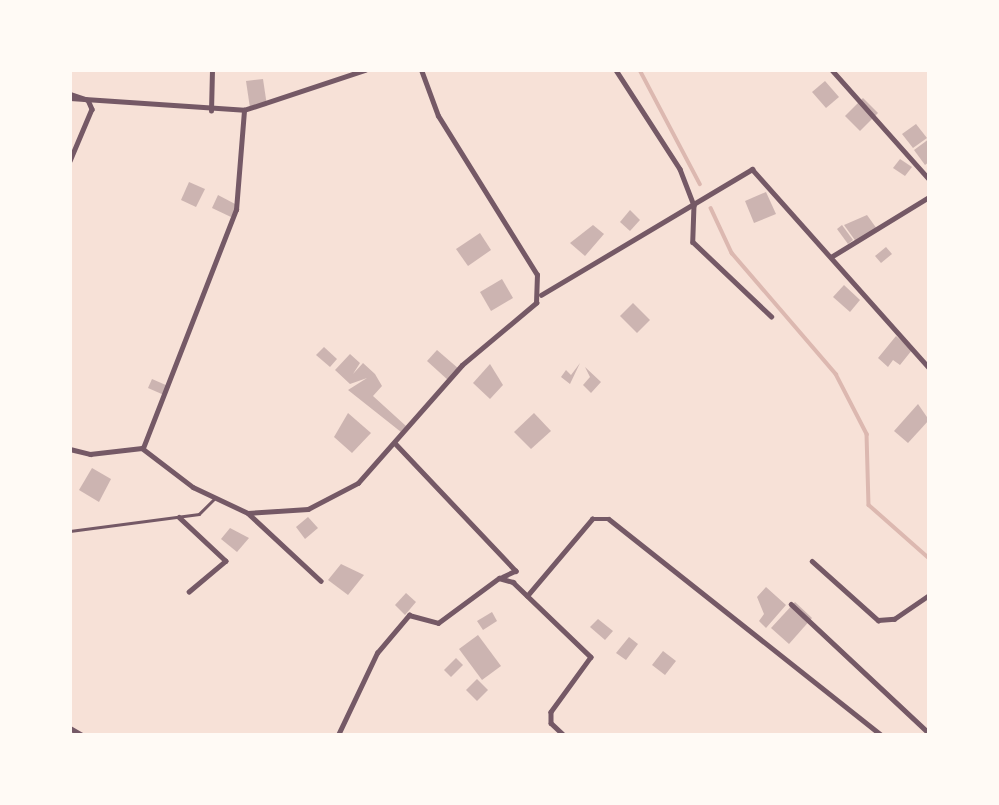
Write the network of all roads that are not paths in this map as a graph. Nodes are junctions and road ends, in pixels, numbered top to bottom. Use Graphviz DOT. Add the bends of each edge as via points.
graph roads {
  1 [pos="212,70"];
  2 [pos="365,70"];
  3 [pos="421,70"];
  4 [pos="616,70"];
  5 [pos="832,70"];
  6 [pos="70,96"];
  7 [pos="88,100"];
  8 [pos="244,110"];
  9 [pos="211,111"];
  10 [pos="70,161"];
  11 [pos="929,179"];
  12 [pos="929,197"];
  13 [pos="694,205"];
  14 [pos="831,257"];
  15 [pos="540,295"];
  16 [pos="771,316"];
  17 [pos="929,368"];
  18 [pos="395,443"];
  19 [pos="142,448"];
  20 [pos="71,449"];
  21 [pos="70,458"];
  22 [pos="214,499"];
  23 [pos="248,513"];
  24 [pos="179,517"];
  25 [pos="70,531"];
  26 [pos="812,561"];
  27 [pos="499,578"];
  28 [pos="321,581"];
  29 [pos="189,592"];
  30 [pos="929,595"];
  31 [pos="527,596"];
  32 [pos="791,604"];
  33 [pos="70,728"];
  34 [pos="929,733"];
  35 [pos="82,735"];
  36 [pos="338,735"];
  37 [pos="564,735"];
  38 [pos="882,735"];
  1 -- 9 [label="street"];
  2 -- 8 [label="street"];
  3 -- 15 [label="street" via="438,116 537,275"];
  4 -- 13 [label="street" via="680,169"];
  5 -- 11 [label="street"];
  6 -- 7 [label="street"];
  7 -- 9 [label="street"];
  7 -- 10 [label="street" via="92,109"];
  8 -- 9 [label="street"];
  8 -- 19 [label="street" via="236,210"];
  12 -- 14 [label="street"];
  13 -- 14 [label="street" via="752,169"];
  13 -- 15 [label="street"];
  13 -- 16 [label="street" via="693,242"];
  14 -- 17 [label="street"];
  15 -- 18 [label="street" via="462,365"];
  18 -- 23 [label="street" via="358,483 308,509"];
  18 -- 27 [label="street" via="516,571"];
  19 -- 20 [label="street" via="116,453"];
  19 -- 22 [label="street"];
  20 -- 21 [label="lane"];
  22 -- 23 [label="street"];
  22 -- 24 [label="lane" via="208,511"];
  23 -- 28 [label="street"];
  24 -- 25 [label="lane"];
  24 -- 29 [label="street" via="226,561"];
  26 -- 30 [label="street" via="878,620 894,619"];
  27 -- 31 [label="street"];
  27 -- 36 [label="street" via="438,622 409,615 377,653"];
  31 -- 37 [label="street" via="592,657 551,712 551,723"];
  31 -- 38 [label="street" via="592,519 608,519"];
  32 -- 34 [label="street"];
  33 -- 35 [label="street"];
}
